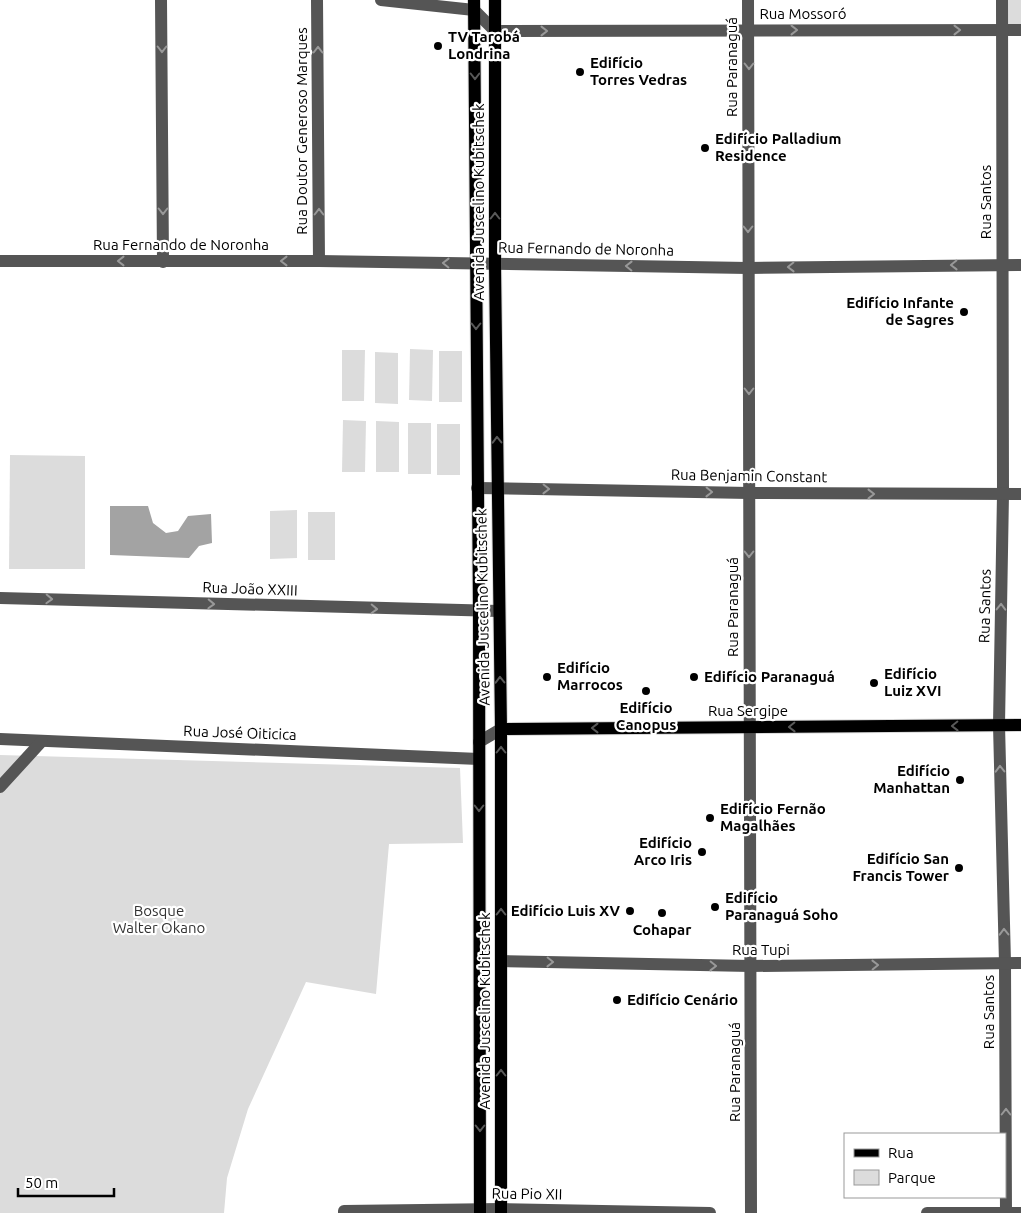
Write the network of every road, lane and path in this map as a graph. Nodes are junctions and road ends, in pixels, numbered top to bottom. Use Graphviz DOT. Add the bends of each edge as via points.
graph roads {
  1 [pos="161,0"];
  2 [pos="317,0"];
  3 [pos="381,0"];
  4 [pos="488,0"];
  5 [pos="495,0"];
  6 [pos="748,0"];
  7 [pos="1002,0"];
  8 [pos="474,5"];
  9 [pos="749,30"];
  10 [pos="1002,30"];
  11 [pos="1021,30"];
  12 [pos="495,31"];
  13 [pos="0,261"];
  14 [pos="319,261"];
  15 [pos="163,262"];
  16 [pos="476,264"];
  17 [pos="495,265"];
  18 [pos="1002,265"];
  19 [pos="1021,265"];
  20 [pos="748,268"];
  21 [pos="477,488"];
  22 [pos="498,488"];
  23 [pos="749,493"];
  24 [pos="1003,494"];
  25 [pos="1021,494"];
  26 [pos="0,598"];
  27 [pos="499,611"];
  28 [pos="479,612"];
  29 [pos="999,725"];
  30 [pos="1021,725"];
  31 [pos="750,728"];
  32 [pos="501,729"];
  33 [pos="0,739"];
  34 [pos="42,741"];
  35 [pos="479,742"];
  36 [pos="479,759"];
  37 [pos="0,787"];
  38 [pos="501,961"];
  39 [pos="1005,963"];
  40 [pos="1021,963"];
  41 [pos="750,966"];
  42 [pos="1006,1133"];
  43 [pos="1006,1198"];
  44 [pos="480,1211"];
  45 [pos="501,1211"];
  46 [pos="344,1212"];
  47 [pos="710,1213"];
  48 [pos="751,1213"];
  49 [pos="927,1213"];
  50 [pos="1006,1213"];
  51 [pos="1021,1213"];
  1 -- 15 [label="street, one-way"];
  14 -- 2 [label="street, Rua Doutor Generoso Marques, one-way"];
  3 -- 8 [label="street"];
  4 -- 8 [label="main road"];
  5 -- 12 [label="main road, Avenida Juscelino Kubitschek"];
  6 -- 9 [label="street, Rua Paranaguá"];
  7 -- 10 [label="street, Rua Santos"];
  8 -- 12 [label="street"];
  8 -- 16 [label="main road, Avenida Juscelino Kubitschek, one-way"];
  9 -- 10 [label="street, Rua Mossoró, one-way"];
  12 -- 9 [label="street, Rua Mossoró, one-way"];
  9 -- 20 [label="street, Rua Paranaguá, one-way"];
  10 -- 11 [label="street, Rua Mossoró"];
  10 -- 18 [label="street, Rua Santos"];
  17 -- 12 [label="main road, Avenida Juscelino Kubitschek, one-way"];
  15 -- 13 [label="street, Rua Fernando de Noronha, one-way"];
  14 -- 15 [label="street, Rua Fernando de Noronha, one-way"];
  16 -- 14 [label="street, Rua Fernando de Noronha, one-way"];
  16 -- 17 [label="street, Rua Fernando de Noronha"];
  16 -- 21 [label="main road, Avenida Juscelino Kubitschek, one-way"];
  20 -- 17 [label="street, Rua Fernando de Noronha, one-way"];
  22 -- 17 [label="main road, Avenida Juscelino Kubitschek, one-way"];
  18 -- 19 [label="street, Rua Fernando de Noronha"];
  18 -- 20 [label="street, Rua Fernando de Noronha, one-way"];
  18 -- 24 [label="street, Rua Santos"];
  20 -- 23 [label="street, Rua Paranaguá, one-way"];
  21 -- 22 [label="street, Rua Benjamin Constant"];
  21 -- 28 [label="main road, Avenida Juscelino Kubitschek"];
  22 -- 23 [label="street, Rua Benjamin Constant, one-way"];
  22 -- 27 [label="main road, Avenida Juscelino Kubitschek"];
  23 -- 24 [label="street, Rua Benjamin Constant, one-way"];
  23 -- 31 [label="street, Rua Paranaguá, one-way"];
  24 -- 25 [label="street, Rua Benjamin Constant"];
  29 -- 24 [label="street, Rua Santos, one-way"];
  26 -- 28 [label="street, Rua João XXIII, one-way"];
  27 -- 28 [label="street, Rua João XXIII"];
  32 -- 27 [label="main road, Avenida Juscelino Kubitschek, one-way"];
  28 -- 35 [label="main road, Avenida Juscelino Kubitschek"];
  29 -- 30 [label="main road, Rua Sergipe"];
  29 -- 31 [label="main road, Rua Sergipe, one-way"];
  39 -- 29 [label="street, Rua Santos, one-way"];
  31 -- 32 [label="main road, Rua Sergipe, one-way"];
  31 -- 41 [label="street, Rua Paranaguá"];
  32 -- 35 [label="street"];
  38 -- 32 [label="main road, Avenida Juscelino Kubitschek, one-way"];
  33 -- 34 [label="street, Rua José Oiticica"];
  34 -- 36 [label="street, Rua José Oiticica"];
  34 -- 37 [label="street"];
  35 -- 36 [label="main road, Avenida Juscelino Kubitschek"];
  36 -- 44 [label="main road, Avenida Juscelino Kubitschek, one-way"];
  38 -- 41 [label="street, Rua Tupi, one-way"];
  45 -- 38 [label="main road, Avenida Juscelino Kubitschek, one-way"];
  39 -- 40 [label="street, Rua Tupi"];
  41 -- 39 [label="street, Rua Tupi, one-way"];
  42 -- 39 [label="street, Rua Santos, one-way"];
  41 -- 48 [label="street, Rua Paranaguá"];
  50 -- 43 [label="street, Rua Santos, one-way"];
  44 -- 45 [label="street, Rua Pio XII"];
  44 -- 46 [label="street, Rua Pio XII"];
  45 -- 47 [label="street, Rua Pio XII"];
  49 -- 50 [label="street"];
  50 -- 51 [label="street"];
}
